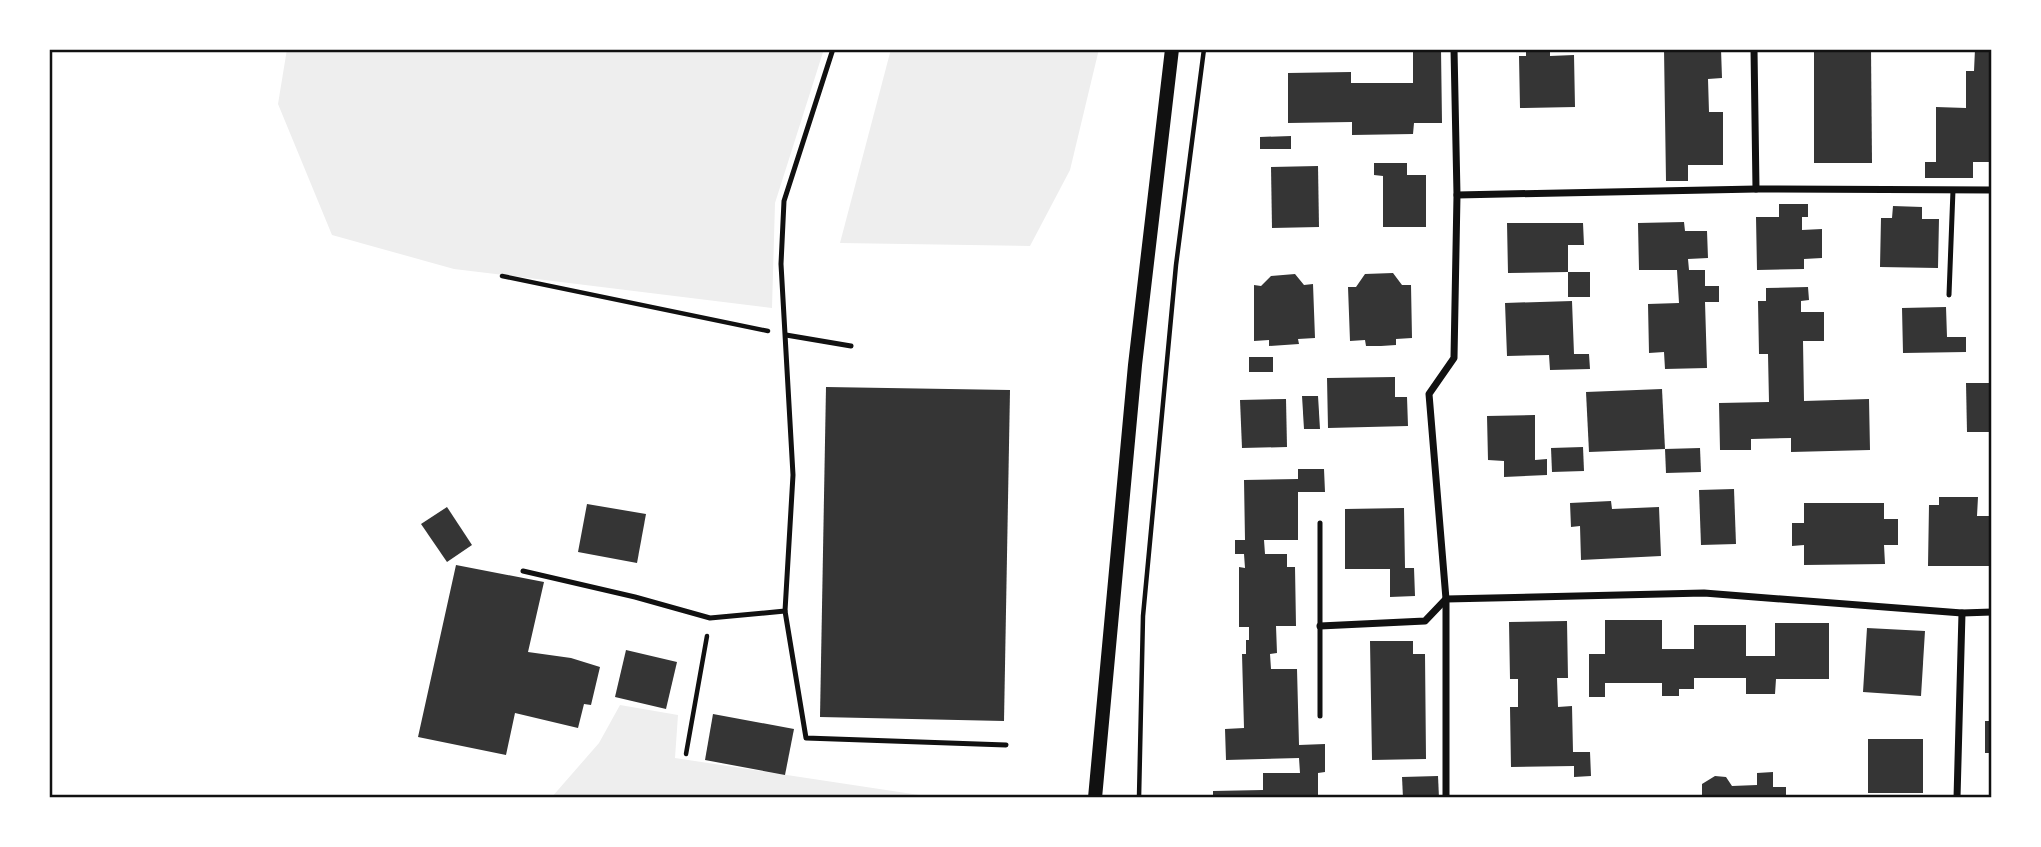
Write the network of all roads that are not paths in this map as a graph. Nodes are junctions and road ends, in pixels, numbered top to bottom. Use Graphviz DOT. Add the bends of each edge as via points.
graph roads {
  1 [pos="833,49"];
  2 [pos="1172,49"];
  3 [pos="1454,49"];
  4 [pos="1754,49"];
  5 [pos="1756,189"];
  6 [pos="1953,190"];
  7 [pos="1992,190"];
  8 [pos="1457,195"];
  9 [pos="1949,295"];
  10 [pos="786,335"];
  11 [pos="851,346"];
  12 [pos="1320,523"];
  13 [pos="523,571"];
  14 [pos="1446,599"];
  15 [pos="785,611"];
  16 [pos="1992,612"];
  17 [pos="1962,613"];
  18 [pos="1320,626"];
  19 [pos="1320,716"];
  20 [pos="1006,746"];
  21 [pos="1095,798"];
  22 [pos="1447,798"];
  23 [pos="1958,798"];
  1 -- 10 [label="lane" via="784,201 781,264"];
  2 -- 21 [label="main road" via="1135,365"];
  3 -- 8 [label="street"];
  4 -- 5 [label="street"];
  5 -- 6 [label="street"];
  5 -- 8 [label="street"];
  6 -- 7 [label="street"];
  6 -- 9 [label="lane"];
  8 -- 14 [label="street" via="1454,358 1429,394"];
  10 -- 11 [label="lane"];
  10 -- 15 [label="lane" via="793,475"];
  12 -- 18 [label="lane"];
  13 -- 15 [label="lane" via="710,618"];
  14 -- 17 [label="street" via="1704,593"];
  14 -- 18 [label="street" via="1425,621"];
  14 -- 22 [label="street"];
  15 -- 20 [label="lane" via="806,738"];
  16 -- 17 [label="street"];
  17 -- 23 [label="street"];
  18 -- 19 [label="lane"];
}
